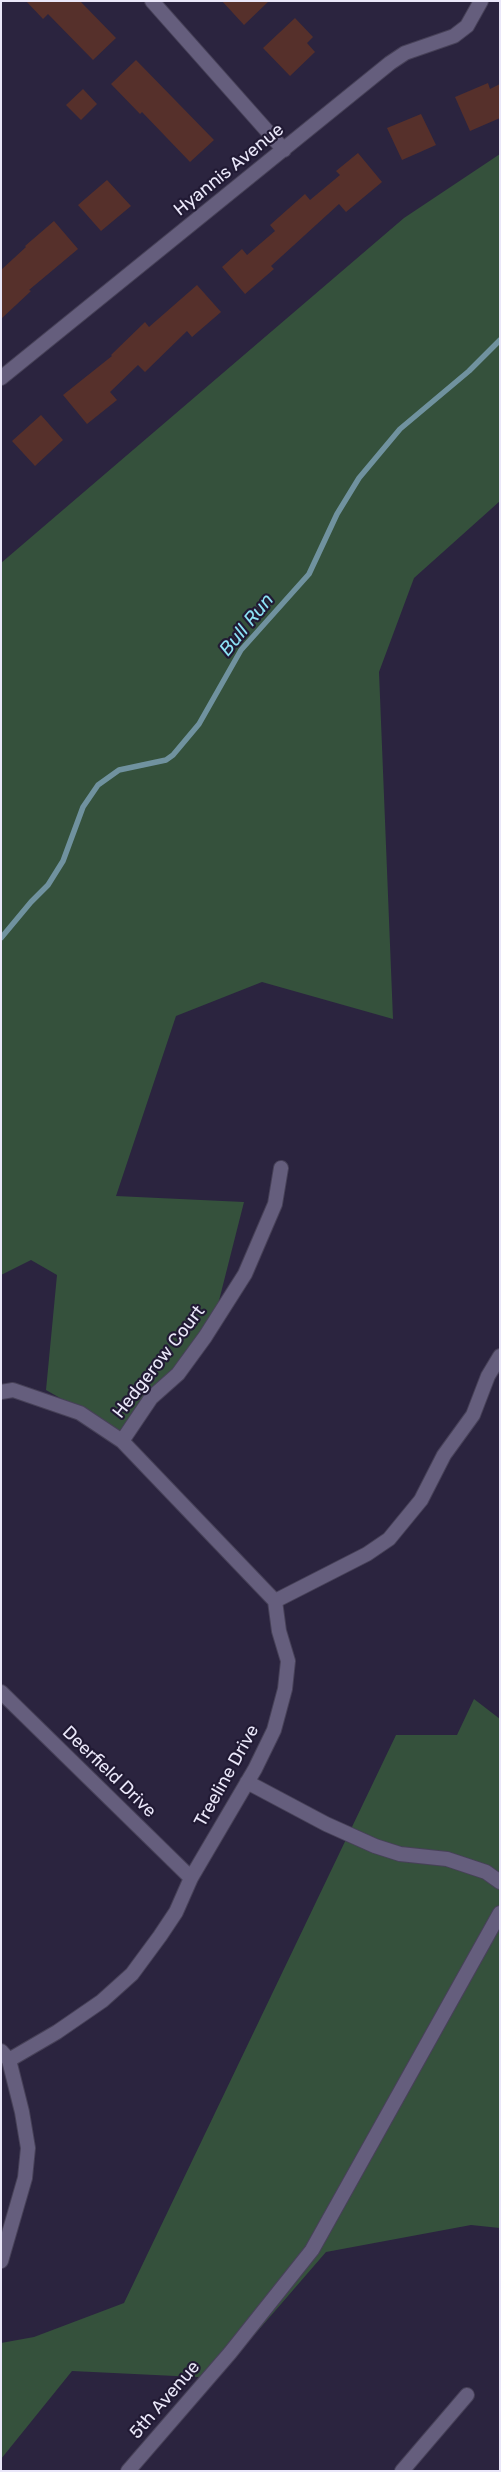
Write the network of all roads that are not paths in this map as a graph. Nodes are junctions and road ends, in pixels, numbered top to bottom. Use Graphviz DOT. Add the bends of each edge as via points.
graph roads {
  1 [pos="152,1"];
  2 [pos="481,1"];
  3 [pos="284,150"];
  4 [pos="1,378"];
  5 [pos="281,1168"];
  6 [pos="500,1356"];
  7 [pos="1,1392"];
  8 [pos="122,1441"];
  9 [pos="276,1601"];
  10 [pos="1,1692"];
  11 [pos="247,1782"];
  12 [pos="191,1878"];
  13 [pos="500,1882"];
  14 [pos="500,1913"];
  15 [pos="5,2055"];
  16 [pos="2,2258"];
  17 [pos="468,2395"];
  18 [pos="128,2471"];
  19 [pos="402,2471"];
  1 -- 3 [label="street"];
  2 -- 3 [label="street, Hyannis Avenue" via="467,26 454,36 390,63"];
  3 -- 4 [label="street, Hyannis Avenue"];
  5 -- 8 [label="street, Hedgerow Court" via="275,1204 245,1274 205,1338 178,1374 151,1398"];
  6 -- 9 [label="street" via="488,1376 473,1415 444,1455 421,1500 389,1539 367,1554"];
  7 -- 8 [label="street" via="13,1390 80,1413"];
  8 -- 9 [label="street"];
  9 -- 11 [label="street, Treeline Drive" via="279,1631 288,1661 285,1689 274,1730"];
  10 -- 12 [label="street, Deerfield Drive"];
  11 -- 12 [label="street, Treeline Drive"];
  11 -- 13 [label="street" via="375,1846 400,1854 446,1859 486,1872"];
  12 -- 15 [label="street, Treeline Drive" via="176,1912 132,1974 102,2002 57,2032"];
  14 -- 18 [label="street, 5th Avenue" via="312,2250 230,2353"];
  15 -- 16 [label="street, Treeline Drive" via="22,2112 28,2148 25,2178"];
  17 -- 19 [label="street"];
}
